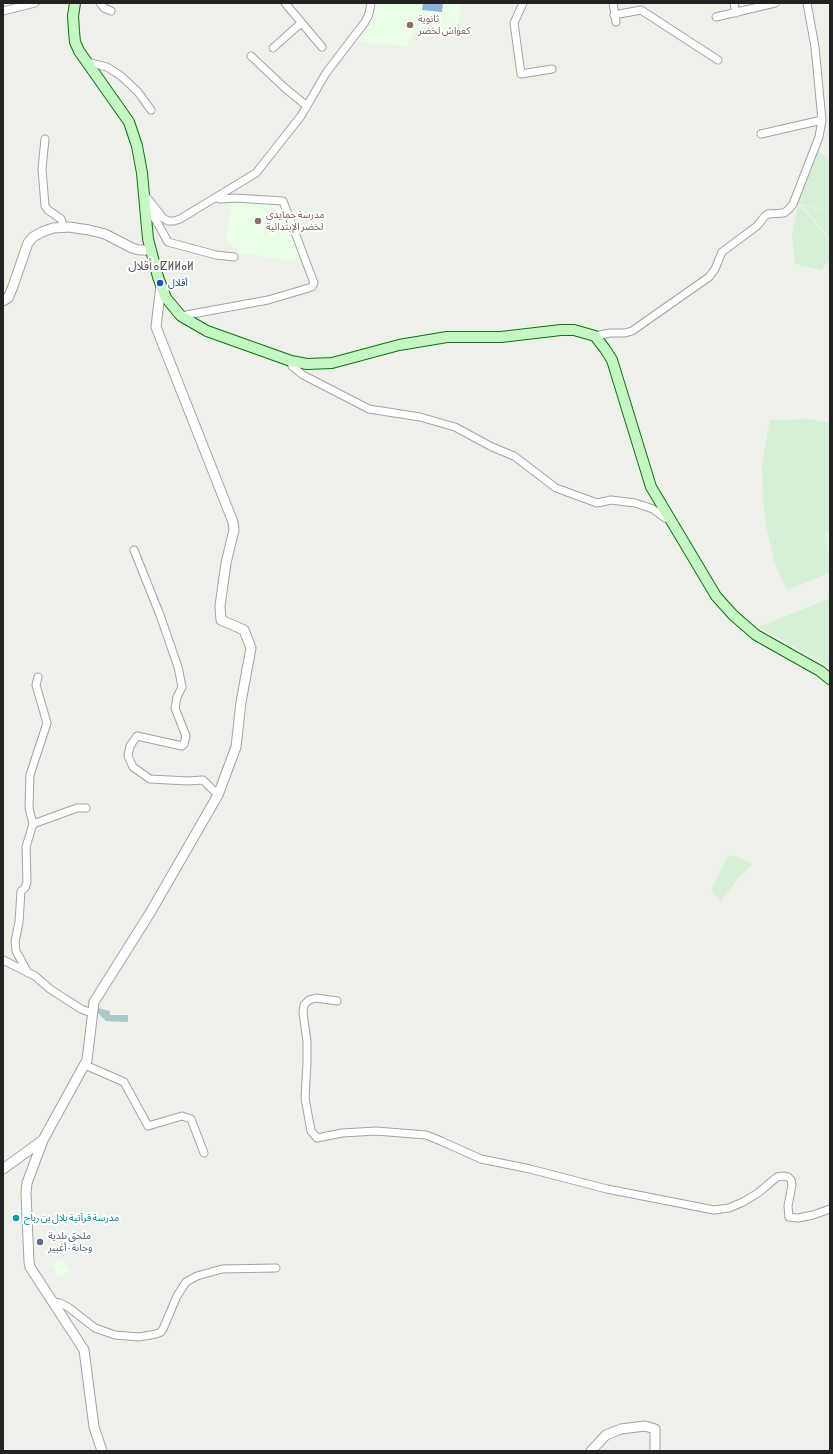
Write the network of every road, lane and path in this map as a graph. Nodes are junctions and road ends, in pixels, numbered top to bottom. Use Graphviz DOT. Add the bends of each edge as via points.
graph roads {
  1 [pos="35,3"];
  2 [pos="75,3"];
  3 [pos="100,3"];
  4 [pos="285,3"];
  5 [pos="370,3"];
  6 [pos="523,3"];
  7 [pos="613,3"];
  8 [pos="734,3"];
  9 [pos="775,3"];
  10 [pos="807,3"];
  11 [pos="3,11"];
  12 [pos="111,11"];
  13 [pos="736,13"];
  14 [pos="716,17"];
  15 [pos="301,23"];
  16 [pos="322,47"];
  17 [pos="273,48"];
  18 [pos="251,56"];
  19 [pos="718,60"];
  20 [pos="87,62"];
  21 [pos="552,69"];
  22 [pos="307,106"];
  23 [pos="151,110"];
  24 [pos="822,120"];
  25 [pos="761,134"];
  26 [pos="45,139"];
  27 [pos="217,198"];
  28 [pos="145,199"];
  29 [pos="64,228"];
  30 [pos="151,250"];
  31 [pos="234,257"];
  32 [pos="161,284"];
  33 [pos="3,301"];
  34 [pos="181,316"];
  35 [pos="595,336"];
  36 [pos="291,361"];
  37 [pos="670,519"];
  38 [pos="134,550"];
  39 [pos="38,677"];
  40 [pos="830,679"];
  41 [pos="218,795"];
  42 [pos="86,808"];
  43 [pos="33,824"];
  44 [pos="3,960"];
  45 [pos="28,973"];
  46 [pos="337,1001"];
  47 [pos="92,1013"];
  48 [pos="85,1065"];
  49 [pos="43,1140"];
  50 [pos="204,1153"];
  51 [pos="3,1169"];
  52 [pos="830,1209"];
  53 [pos="276,1268"];
  54 [pos="54,1302"];
  55 [pos="102,1451"];
  56 [pos="591,1451"];
  57 [pos="655,1451"];
  1 -- 11 [label="street"];
  2 -- 20 [label="main road" via="75,42"];
  3 -- 12 [label="street"];
  4 -- 15 [label="street"];
  5 -- 22 [label="street" via="365,22 326,73"];
  6 -- 21 [label="street" via="514,23 522,74"];
  7 -- 19 [label="street" via="615,18 641,10"];
  8 -- 13 [label="street"];
  9 -- 13 [label="street"];
  10 -- 24 [label="street" via="815,47"];
  13 -- 14 [label="street"];
  15 -- 16 [label="street"];
  15 -- 17 [label="street"];
  18 -- 22 [label="street"];
  20 -- 23 [label="street" via="107,67 121,76 138,92"];
  20 -- 28 [label="main road" via="129,122 137,146"];
  22 -- 27 [label="street" via="256,172"];
  24 -- 25 [label="street"];
  24 -- 35 [label="street" via="819,137 789,209 784,213 765,216 757,226 722,252 709,277 632,331"];
  26 -- 29 [label="street" via="42,169 45,206 61,219"];
  27 -- 28 [label="street" via="174,221 163,218"];
  27 -- 34 [label="street" via="283,201 314,283 312,288 268,300"];
  28 -- 30 [label="main road"];
  28 -- 31 [label="street" via="168,242 216,255"];
  29 -- 30 [label="street" via="105,234 132,248"];
  29 -- 33 [label="street" via="53,228 33,237 28,243 8,298"];
  30 -- 32 [label="main road"];
  32 -- 34 [label="main road" via="166,298"];
  32 -- 41 [label="street" via="156,327 233,522 234,530 220,606 221,620 244,630 250,648 236,747"];
  34 -- 36 [label="main road" via="206,331"];
  35 -- 36 [label="main road" via="574,330 553,330 501,337 447,337 400,345 332,363 307,364"];
  35 -- 37 [label="main road" via="612,360 651,487"];
  36 -- 37 [label="street" via="292,366 302,375 369,409 420,417 455,427 514,456 556,488 597,503 611,500 635,503"];
  37 -- 40 [label="main road" via="716,596 734,615 756,635"];
  38 -- 41 [label="street" via="178,667 182,687 176,697 175,708 186,736 182,746 137,736 130,746 128,756 133,767 150,779 203,780"];
  39 -- 43 [label="street" via="36,685 47,723 30,775 29,808"];
  41 -- 47 [label="street" via="150,913 94,1002"];
  42 -- 43 [label="street" via="77,808"];
  43 -- 45 [label="street" via="26,847 27,882 21,891 15,942 16,951"];
  44 -- 45 [label="street"];
  45 -- 47 [label="street" via="81,1010"];
  46 -- 52 [label="street" via="316,998 304,1005 307,1041 305,1098 311,1131 317,1138 342,1133 376,1131 426,1136 481,1159 607,1189 714,1210 729,1208 743,1202 777,1177 783,1176 791,1180 792,1185 788,1206 789,1217 798,1218"];
  47 -- 48 [label="street"];
  48 -- 49 [label="street"];
  48 -- 50 [label="street" via="124,1082 148,1126 182,1116 191,1119"];
  49 -- 51 [label="street"];
  49 -- 54 [label="street" via="27,1183 29,1262"];
  53 -- 54 [label="street" via="222,1269 191,1279 179,1291 161,1332 139,1337 115,1335 95,1328 68,1308"];
  54 -- 55 [label="street" via="84,1350 94,1427"];
  56 -- 57 [label="street" via="606,1435 621,1428 646,1426 655,1429"];
}
